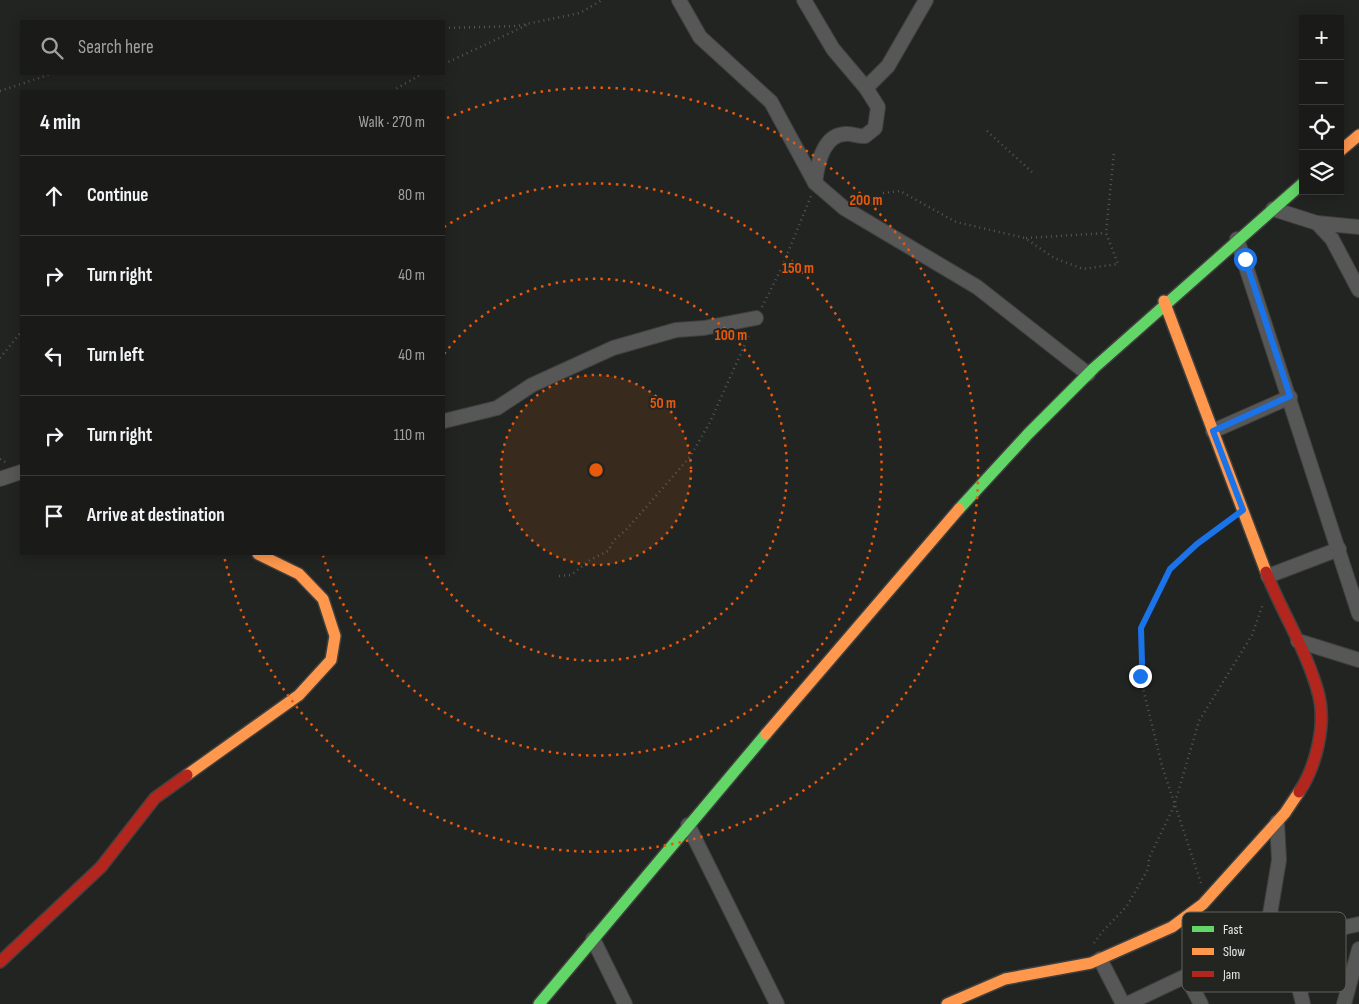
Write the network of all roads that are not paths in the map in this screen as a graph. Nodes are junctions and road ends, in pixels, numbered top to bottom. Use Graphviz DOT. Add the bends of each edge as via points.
graph roads {
  1 [pos="679,0"];
  2 [pos="804,0"];
  3 [pos="926,0"];
  4 [pos="866,88"];
  5 [pos="1359,135"];
  6 [pos="1341,150"];
  7 [pos="815,183"];
  8 [pos="1299,186"];
  9 [pos="1273,209"];
  10 [pos="1317,223"];
  11 [pos="1359,228"];
  12 [pos="1237,239"];
  13 [pos="1359,290"];
  14 [pos="1164,301"];
  15 [pos="756,318"];
  16 [pos="1088,374"];
  17 [pos="1290,396"];
  18 [pos="445,421"];
  19 [pos="1213,431"];
  20 [pos="20,472"];
  21 [pos="0,479"];
  22 [pos="1339,549"];
  23 [pos="260,555"];
  24 [pos="1268,576"];
  25 [pos="1359,614"];
  26 [pos="1298,641"];
  27 [pos="1359,660"];
  28 [pos="1277,822"];
  29 [pos="688,825"];
  30 [pos="1190,912"];
  31 [pos="1270,912"];
  32 [pos="1182,919"];
  33 [pos="1359,924"];
  34 [pos="1346,927"];
  35 [pos="593,939"];
  36 [pos="1359,949"];
  37 [pos="1100,959"];
  38 [pos="0,962"];
  39 [pos="1182,978"];
  40 [pos="1195,992"];
  41 [pos="546,1001"];
  42 [pos="626,1004"];
  43 [pos="777,1004"];
  44 [pos="947,1004"];
  45 [pos="1122,1004"];
  46 [pos="1127,1004"];
  47 [pos="1201,1004"];
  48 [pos="1344,1004"];
  1 -- 7 [label="street" via="700,37 771,102"];
  2 -- 4 [label="street" via="833,49"];
  3 -- 4 [label="street" via="888,66"];
  4 -- 7 [label="street" via="878,107 875,128 865,136 846,133 831,140 817,166"];
  5 -- 6 [label="street"];
  7 -- 16 [label="street" via="844,208 976,287"];
  8 -- 9 [label="street"];
  9 -- 10 [label="street"];
  9 -- 12 [label="street"];
  10 -- 11 [label="street"];
  10 -- 13 [label="street" via="1332,239"];
  12 -- 14 [label="street"];
  12 -- 17 [label="street"];
  14 -- 16 [label="street"];
  14 -- 19 [label="street"];
  15 -- 18 [label="street" via="676,330 613,348 532,385 497,408"];
  16 -- 29 [label="street" via="1029,433 935,537"];
  17 -- 19 [label="street"];
  17 -- 22 [label="street"];
  19 -- 24 [label="street"];
  20 -- 21 [label="street"];
  22 -- 24 [label="street"];
  22 -- 25 [label="street"];
  23 -- 38 [label="street" via="298,574 323,599 335,636 331,660 299,695 155,798 101,867"];
  24 -- 26 [label="street"];
  26 -- 27 [label="street"];
  26 -- 28 [label="street" via="1320,697 1320,726 1314,761 1302,788"];
  28 -- 30 [label="street"];
  28 -- 31 [label="street" via="1279,860"];
  29 -- 35 [label="street"];
  29 -- 43 [label="street"];
  32 -- 37 [label="street" via="1172,927"];
  33 -- 34 [label="street"];
  35 -- 41 [label="street"];
  35 -- 42 [label="street"];
  36 -- 48 [label="street"];
  37 -- 44 [label="street" via="1005,979"];
  37 -- 45 [label="street"];
  39 -- 46 [label="street"];
  40 -- 47 [label="street"];
}
